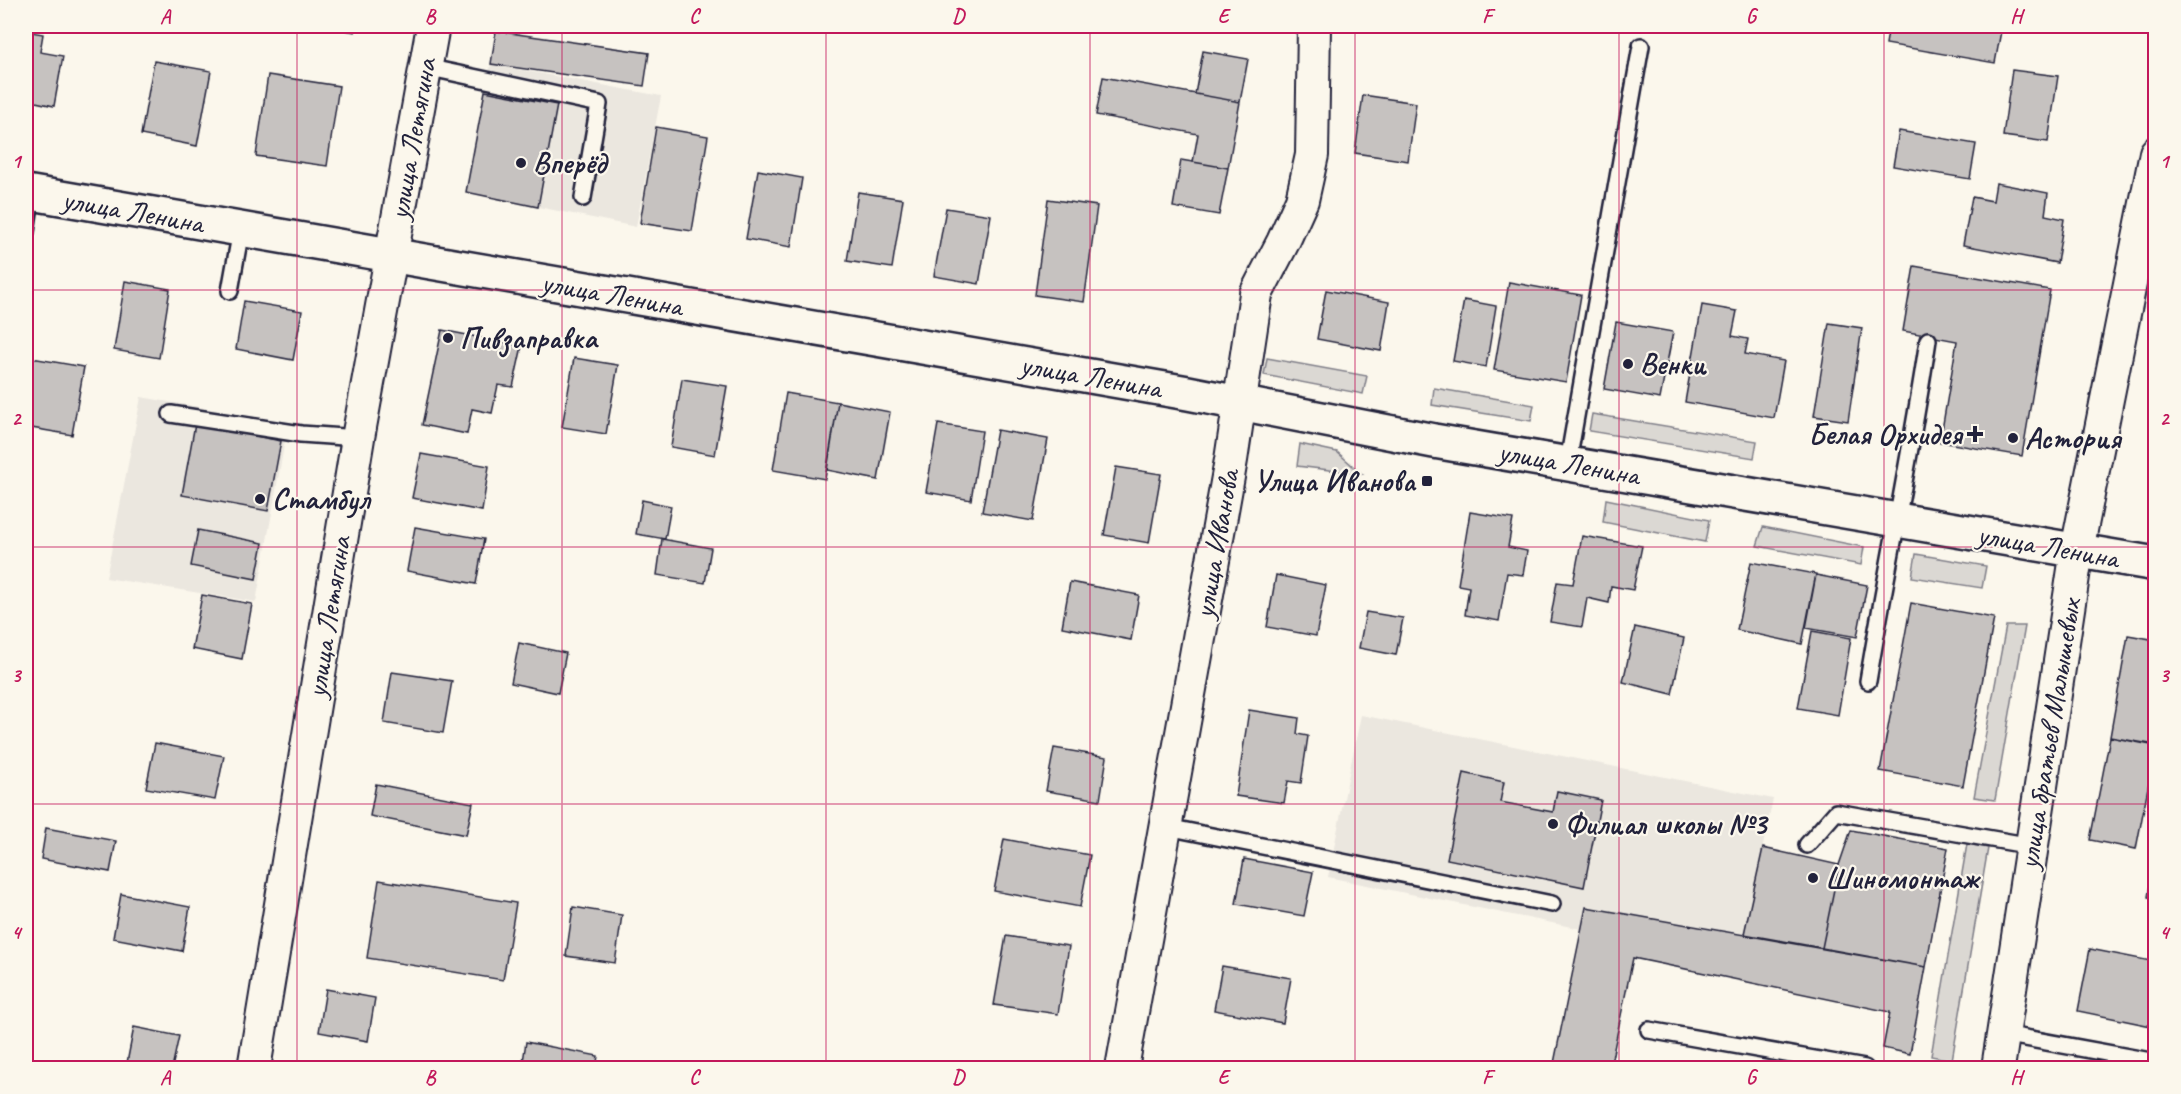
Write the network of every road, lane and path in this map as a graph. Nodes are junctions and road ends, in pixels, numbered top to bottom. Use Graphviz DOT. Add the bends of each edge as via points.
graph roads {
  1 [pos="433,26"];
  2 [pos="1314,26"];
  3 [pos="1641,46"];
  4 [pos="426,67"];
  5 [pos="2156,153"];
  6 [pos="29,192"];
  7 [pos="583,198"];
  8 [pos="241,230"];
  9 [pos="26,232"];
  10 [pos="391,254"];
  11 [pos="230,291"];
  12 [pos="1928,340"];
  13 [pos="1238,403"];
  14 [pos="171,414"];
  15 [pos="358,438"];
  16 [pos="1568,462"];
  17 [pos="1897,520"];
  18 [pos="2077,550"];
  19 [pos="2156,564"];
  20 [pos="1868,681"];
  21 [pos="1167,827"];
  22 [pos="1808,844"];
  23 [pos="2032,846"];
  24 [pos="1552,904"];
  25 [pos="1649,1030"];
  26 [pos="2003,1034"];
  27 [pos="2156,1062"];
  28 [pos="254,1068"];
  29 [pos="1122,1068"];
  30 [pos="1865,1068"];
  31 [pos="1998,1068"];
  1 -- 4 [label="street, улица Летягина"];
  2 -- 13 [label="street, улица Иванова" via="1312,156 1302,200 1256,294"];
  3 -- 16 [label="lane"];
  4 -- 7 [label="lane" via="600,104"];
  4 -- 10 [label="street, улица Летягина"];
  5 -- 18 [label="street, улица братьев Малышевых"];
  6 -- 8 [label="street, улица Ленина"];
  6 -- 9 [label="lane"];
  8 -- 10 [label="street, улица Ленина"];
  8 -- 11 [label="lane"];
  10 -- 13 [label="street, улица Ленина"];
  10 -- 15 [label="street, улица Летягина"];
  12 -- 17 [label="lane"];
  13 -- 16 [label="street, улица Ленина"];
  13 -- 21 [label="street, улица Иванова"];
  14 -- 15 [label="lane" via="301,434"];
  15 -- 28 [label="street, улица Летягина"];
  16 -- 17 [label="street, улица Ленина"];
  17 -- 18 [label="street, улица Ленина"];
  17 -- 20 [label="lane"];
  18 -- 19 [label="street, улица Ленина"];
  18 -- 23 [label="street, улица братьев Малышевых"];
  21 -- 24 [label="lane"];
  21 -- 29 [label="street, улица Иванова"];
  22 -- 23 [label="lane" via="1836,812"];
  23 -- 26 [label="street, улица братьев Малышевых"];
  25 -- 30 [label="lane"];
  26 -- 27 [label="lane"];
  26 -- 31 [label="street, улица братьев Малышевых"];
}
